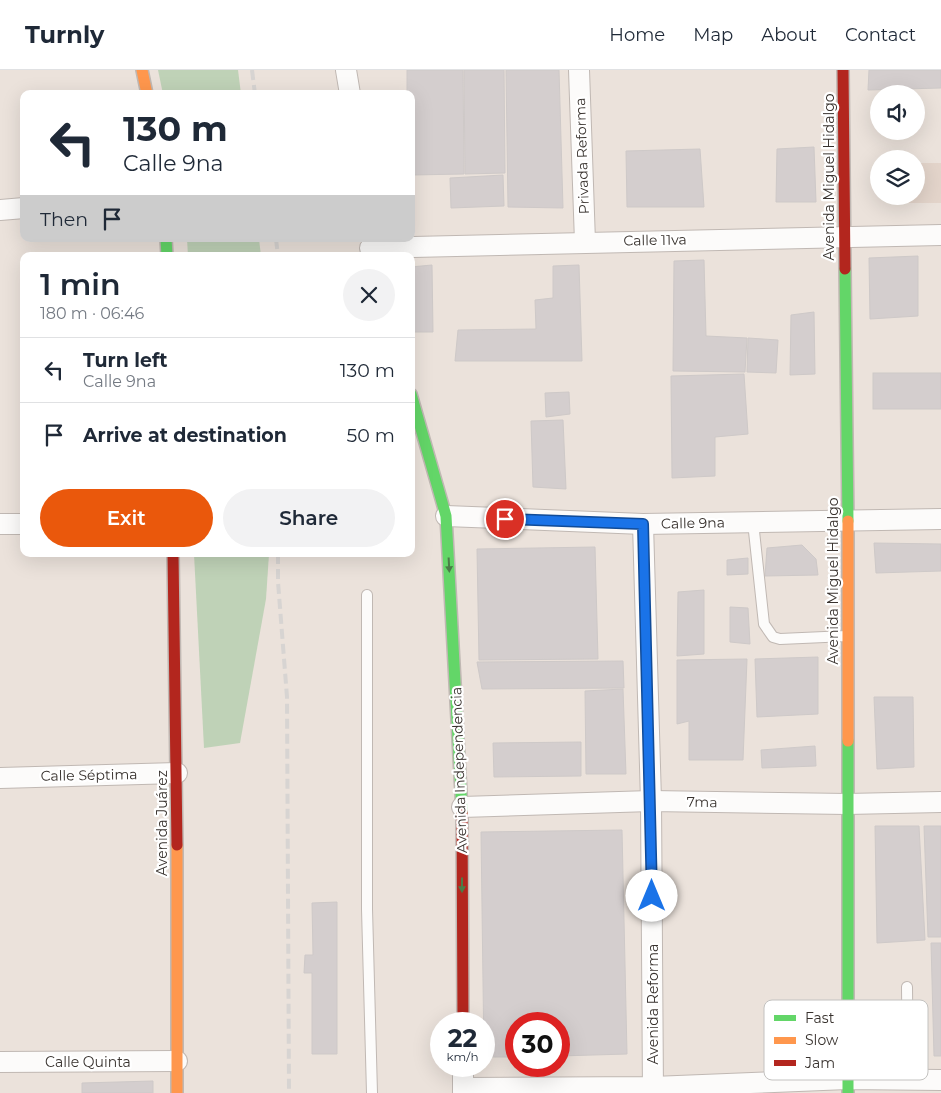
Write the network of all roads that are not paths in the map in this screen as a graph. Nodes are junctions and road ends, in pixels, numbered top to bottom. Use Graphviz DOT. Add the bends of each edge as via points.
graph roads {
  1 [pos="142,70"];
  2 [pos="346,70"];
  3 [pos="579,70"];
  4 [pos="843,70"];
  5 [pos="146,90"];
  6 [pos="349,90"];
  7 [pos="20,208"];
  8 [pos="0,210"];
  9 [pos="941,235"];
  10 [pos="844,237"];
  11 [pos="585,242"];
  12 [pos="370,248"];
  13 [pos="415,408"];
  14 [pos="446,516"];
  15 [pos="941,519"];
  16 [pos="848,521"];
  17 [pos="753,522"];
  18 [pos="0,524"];
  19 [pos="20,524"];
  20 [pos="643,524"];
  21 [pos="173,557"];
  22 [pos="366,595"];
  23 [pos="848,636"];
  24 [pos="177,773"];
  25 [pos="0,778"];
  26 [pos="651,801"];
  27 [pos="941,802"];
  28 [pos="847,804"];
  29 [pos="462,807"];
  30 [pos="907,987"];
  31 [pos="847,1000"];
  32 [pos="907,1000"];
  33 [pos="463,1012"];
  34 [pos="176,1061"];
  35 [pos="0,1062"];
  36 [pos="463,1077"];
  37 [pos="908,1080"];
  38 [pos="941,1080"];
  39 [pos="847,1086"];
  40 [pos="653,1090"];
  41 [pos="463,1091"];
  42 [pos="177,1093"];
  43 [pos="372,1093"];
  1 -- 5 [label="street"];
  2 -- 6 [label="street"];
  3 -- 11 [label="street, Privada Reforma"];
  4 -- 10 [label="street, Avenida Miguel Hidalgo"];
  7 -- 8 [label="street"];
  9 -- 10 [label="street, Calle 11va"];
  10 -- 11 [label="street, Calle 11va"];
  10 -- 16 [label="street, Avenida Miguel Hidalgo"];
  11 -- 12 [label="street, Calle 11va"];
  13 -- 14 [label="street, Avenida Independencia"];
  14 -- 20 [label="street, Calle 9na"];
  14 -- 29 [label="street, Avenida Independencia, one-way"];
  15 -- 16 [label="street, Calle 9na"];
  16 -- 17 [label="street, Calle 9na"];
  16 -- 23 [label="street, Avenida Miguel Hidalgo"];
  17 -- 20 [label="street, Calle 9na"];
  17 -- 23 [label="lane" via="764,624 773,637"];
  18 -- 19 [label="street"];
  20 -- 26 [label="street, Avenida Reforma"];
  21 -- 24 [label="street, Avenida Juárez"];
  22 -- 43 [label="lane" via="367,909"];
  23 -- 28 [label="street, Avenida Miguel Hidalgo"];
  24 -- 25 [label="street, Calle Séptima"];
  24 -- 34 [label="street, Avenida Juárez"];
  26 -- 28 [label="street, 7ma"];
  26 -- 29 [label="street, 7ma"];
  26 -- 40 [label="street, Avenida Reforma"];
  27 -- 28 [label="street, 7ma"];
  28 -- 31 [label="street, Avenida Miguel Hidalgo"];
  29 -- 33 [label="street, Avenida Independencia, one-way"];
  30 -- 32 [label="lane"];
  34 -- 35 [label="street, Calle Quinta"];
  34 -- 42 [label="street, Avenida Juárez"];
  36 -- 41 [label="street"];
  37 -- 38 [label="street"];
  37 -- 39 [label="street"];
  39 -- 40 [label="street"];
  40 -- 41 [label="street"];
}
